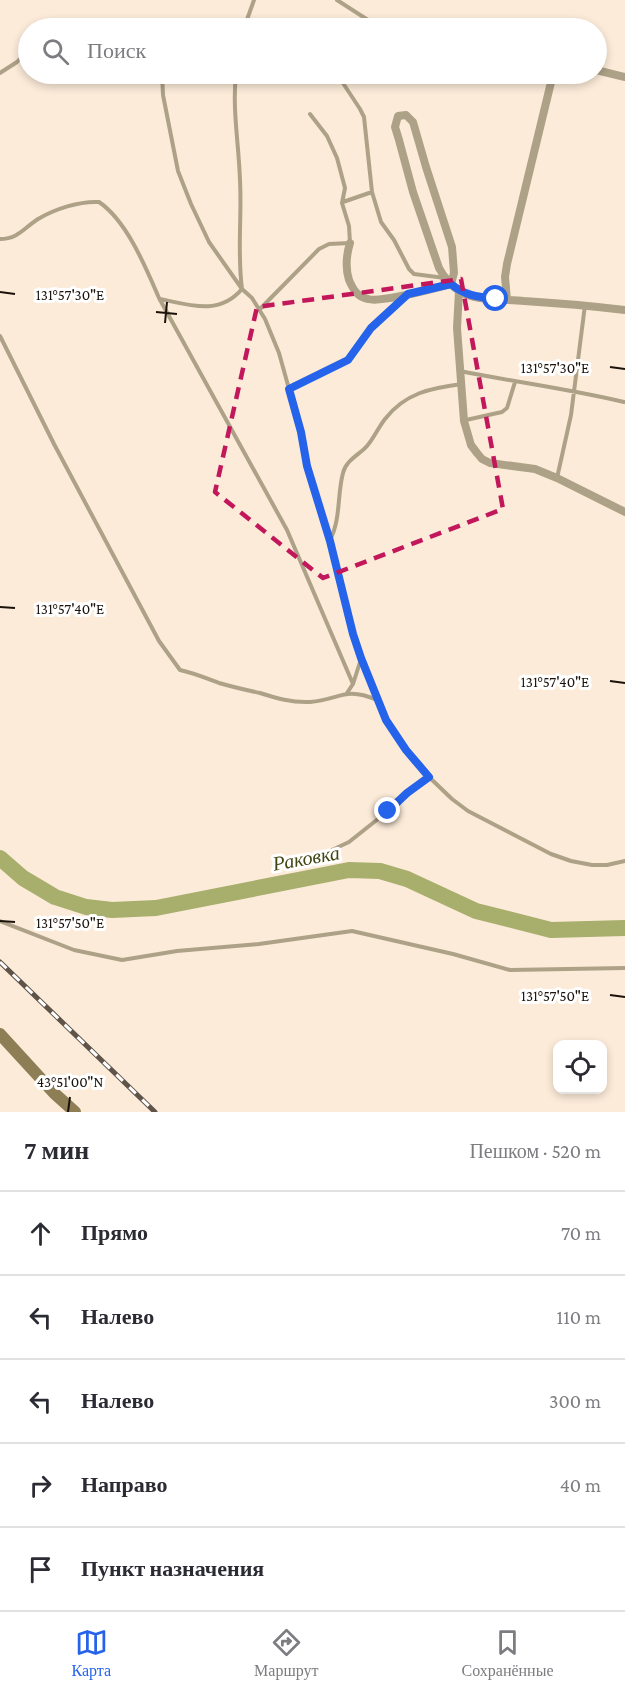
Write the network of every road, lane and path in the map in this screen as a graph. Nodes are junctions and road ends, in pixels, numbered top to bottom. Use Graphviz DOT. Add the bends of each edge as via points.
graph roads {
  1 [pos="254,0"];
  2 [pos="338,0"];
  3 [pos="248,18"];
  4 [pos="365,18"];
  5 [pos="18,61"];
  6 [pos="607,72"];
  7 [pos="0,73"];
  8 [pos="625,77"];
  9 [pos="162,84"];
  10 [pos="236,84"];
  11 [pos="344,84"];
  12 [pos="551,84"];
  13 [pos="310,114"];
  14 [pos="372,192"];
  15 [pos="342,203"];
  16 [pos="0,239"];
  17 [pos="350,243"];
  18 [pos="448,281"];
  19 [pos="242,289"];
  20 [pos="459,291"];
  21 [pos="408,294"];
  22 [pos="159,298"];
  23 [pos="507,300"];
  24 [pos="585,305"];
  25 [pos="259,310"];
  26 [pos="625,310"];
  27 [pos="0,336"];
  28 [pos="460,371"];
  29 [pos="515,382"];
  30 [pos="462,384"];
  31 [pos="289,389"];
  32 [pos="574,390"];
  33 [pos="624,402"];
  34 [pos="464,421"];
  35 [pos="557,478"];
  36 [pos="625,512"];
  37 [pos="330,541"];
  38 [pos="361,658"];
  39 [pos="352,684"];
  40 [pos="347,693"];
  41 [pos="377,700"];
  42 [pos="429,777"];
  43 [pos="332,850"];
  44 [pos="625,861"];
  45 [pos="0,921"];
  46 [pos="625,968"];
  47 [pos="0,1034"];
  48 [pos="75,1112"];
  1 -- 3 [label="lane"];
  2 -- 4 [label="lane"];
  5 -- 7 [label="lane"];
  6 -- 8 [label="street"];
  9 -- 19 [label="lane" via="178,171 209,243"];
  10 -- 19 [label="lane"];
  11 -- 14 [label="lane" via="364,117"];
  12 -- 23 [label="street" via="507,264"];
  13 -- 15 [label="lane" via="337,158 345,188"];
  14 -- 15 [label="lane"];
  14 -- 18 [label="lane" via="381,222 409,269 414,274"];
  15 -- 17 [label="lane"];
  16 -- 22 [label="lane" via="19,234 45,216 99,202 116,218"];
  17 -- 21 [label="street" via="346,265 355,292 374,300"];
  17 -- 25 [label="lane" via="329,244 319,249"];
  18 -- 18 [label="street" via="439,268 413,192 395,127 398,116 410,117 413,122 450,237 454,279"];
  18 -- 20 [label="street"];
  18 -- 21 [label="street"];
  19 -- 22 [label="lane" via="230,301 209,307"];
  19 -- 25 [label="lane"];
  20 -- 23 [label="street"];
  20 -- 28 [label="street"];
  21 -- 31 [label="lane" via="371,328 348,360"];
  22 -- 39 [label="lane" via="287,530"];
  23 -- 24 [label="street"];
  24 -- 26 [label="street"];
  24 -- 32 [label="lane"];
  25 -- 31 [label="lane" via="279,353"];
  27 -- 40 [label="lane" via="159,641 180,670 286,700 310,702"];
  28 -- 29 [label="lane"];
  28 -- 30 [label="street"];
  29 -- 32 [label="lane"];
  29 -- 34 [label="lane" via="502,412"];
  30 -- 34 [label="street"];
  30 -- 37 [label="lane" via="432,389 404,400 365,449 349,462 343,474"];
  31 -- 37 [label="lane"];
  32 -- 33 [label="lane"];
  32 -- 35 [label="lane"];
  34 -- 35 [label="street" via="471,444 482,459 535,469"];
  35 -- 36 [label="street"];
  37 -- 38 [label="lane"];
  38 -- 39 [label="lane"];
  38 -- 41 [label="lane"];
  39 -- 40 [label="lane"];
  40 -- 41 [label="lane"];
  41 -- 42 [label="lane" via="406,750"];
  42 -- 43 [label="lane" via="349,842"];
  42 -- 44 [label="lane" via="468,811 551,854 592,865"];
  45 -- 46 [label="lane" via="74,950 122,960 352,931 510,970"];
  47 -- 48 [label="main road"];
}
